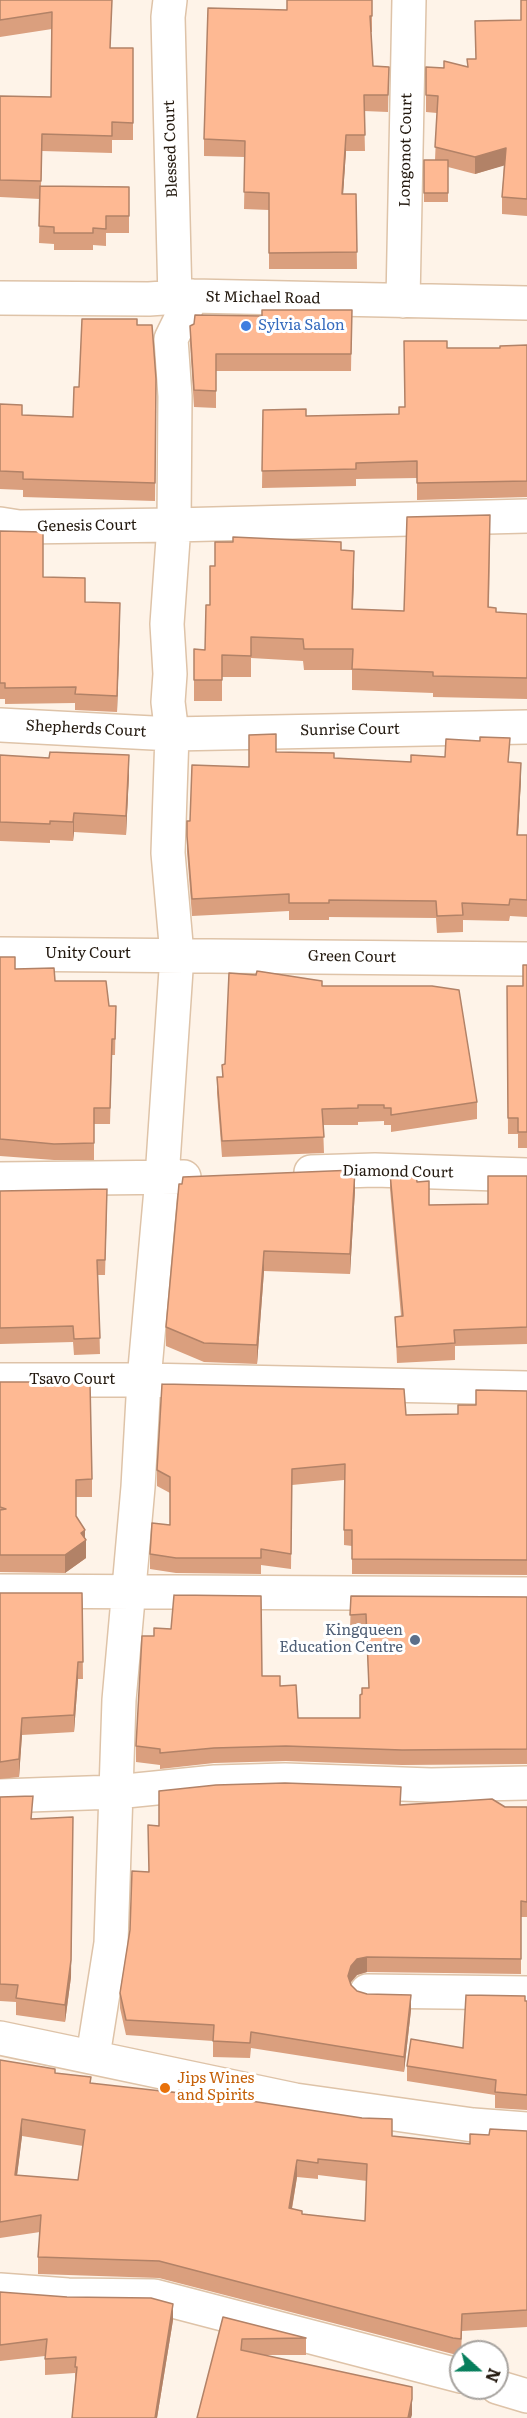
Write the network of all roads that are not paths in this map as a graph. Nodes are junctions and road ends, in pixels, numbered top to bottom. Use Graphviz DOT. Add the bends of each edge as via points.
graph roads {
  1 [pos="170,0"];
  2 [pos="409,0"];
  3 [pos="184,297"];
  4 [pos="0,298"];
  5 [pos="403,301"];
  6 [pos="527,303"];
  7 [pos="527,516"];
  8 [pos="0,524"];
  9 [pos="174,525"];
  10 [pos="0,724"];
  11 [pos="527,727"];
  12 [pos="172,734"];
  13 [pos="0,954"];
  14 [pos="177,954"];
  15 [pos="527,959"];
  16 [pos="280,1173"];
  17 [pos="527,1175"];
  18 [pos="209,1176"];
  19 [pos="162,1178"];
  20 [pos="0,1179"];
  21 [pos="0,1380"];
  22 [pos="144,1380"];
  23 [pos="527,1388"];
  24 [pos="0,1591"];
  25 [pos="128,1592"];
  26 [pos="527,1594"];
  27 [pos="527,1783"];
  28 [pos="116,1792"];
  29 [pos="0,1796"];
  30 [pos="367,1991"];
  31 [pos="527,1993"];
  32 [pos="0,2038"];
  33 [pos="93,2056"];
  34 [pos="527,2129"];
  35 [pos="0,2290"];
  36 [pos="449,2373"];
  37 [pos="509,2391"];
  38 [pos="527,2396"];
  1 -- 3 [label="street, Blessed Court"];
  2 -- 5 [label="street, Longonot Court"];
  3 -- 4 [label="street, St Michael Road"];
  3 -- 5 [label="street, St Michael Road"];
  3 -- 9 [label="street" via="171,339 175,396"];
  5 -- 6 [label="street, St Michael Road"];
  7 -- 9 [label="street, Genesis Court"];
  8 -- 9 [label="street, Genesis Court"];
  9 -- 12 [label="street" via="168,624"];
  10 -- 12 [label="street, Shepherds Court"];
  11 -- 12 [label="street, Sunrise Court"];
  12 -- 14 [label="street" via="168,853"];
  13 -- 14 [label="street, Unity Court"];
  14 -- 15 [label="street, Green Court"];
  14 -- 19 [label="street"];
  16 -- 17 [label="street, Diamond Court" via="375,1170"];
  18 -- 19 [label="street"];
  19 -- 20 [label="street"];
  19 -- 22 [label="street"];
  21 -- 22 [label="street, Tsavo Court"];
  22 -- 23 [label="street, Tsavo Court"];
  22 -- 25 [label="street"];
  24 -- 25 [label="street"];
  25 -- 26 [label="street"];
  25 -- 28 [label="street"];
  27 -- 28 [label="street" via="431,1785 285,1780"];
  28 -- 29 [label="street"];
  28 -- 33 [label="street" via="111,1943"];
  30 -- 31 [label="street"];
  32 -- 33 [label="street"];
  33 -- 34 [label="street" via="295,2100"];
  35 -- 36 [label="street" via="154,2296"];
  37 -- 38 [label="street"];
}
